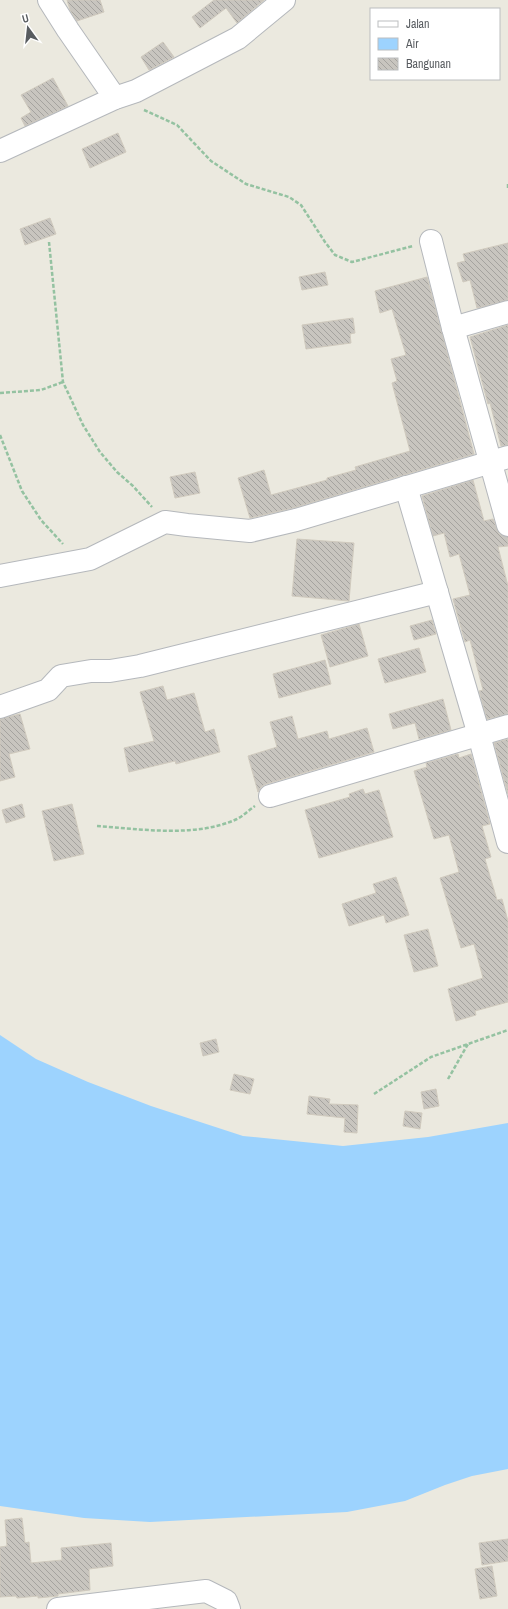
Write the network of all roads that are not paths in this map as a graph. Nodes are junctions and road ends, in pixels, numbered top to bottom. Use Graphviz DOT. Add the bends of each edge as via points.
graph roads {
  1 [pos="49,0"];
  2 [pos="284,0"];
  3 [pos="115,98"];
  4 [pos="0,151"];
  5 [pos="431,241"];
  6 [pos="508,312"];
  7 [pos="453,328"];
  8 [pos="499,460"];
  9 [pos="406,487"];
  10 [pos="508,525"];
  11 [pos="0,576"];
  12 [pos="437,592"];
  13 [pos="0,707"];
  14 [pos="508,726"];
  15 [pos="478,735"];
  16 [pos="270,796"];
  17 [pos="508,842"];
  18 [pos="58,1609"];
  19 [pos="229,1609"];
  1 -- 3 [label="street"];
  2 -- 3 [label="street" via="238,38 136,91"];
  3 -- 4 [label="street"];
  5 -- 7 [label="street"];
  6 -- 7 [label="street"];
  7 -- 8 [label="street"];
  8 -- 9 [label="street"];
  8 -- 10 [label="street"];
  9 -- 11 [label="street" via="250,531 164,522 90,559"];
  9 -- 12 [label="street"];
  12 -- 13 [label="street" via="140,666 61,676 48,690"];
  12 -- 15 [label="street"];
  14 -- 15 [label="street"];
  15 -- 16 [label="street"];
  15 -- 17 [label="street"];
  18 -- 19 [label="street" via="206,1591 226,1601"];
}
